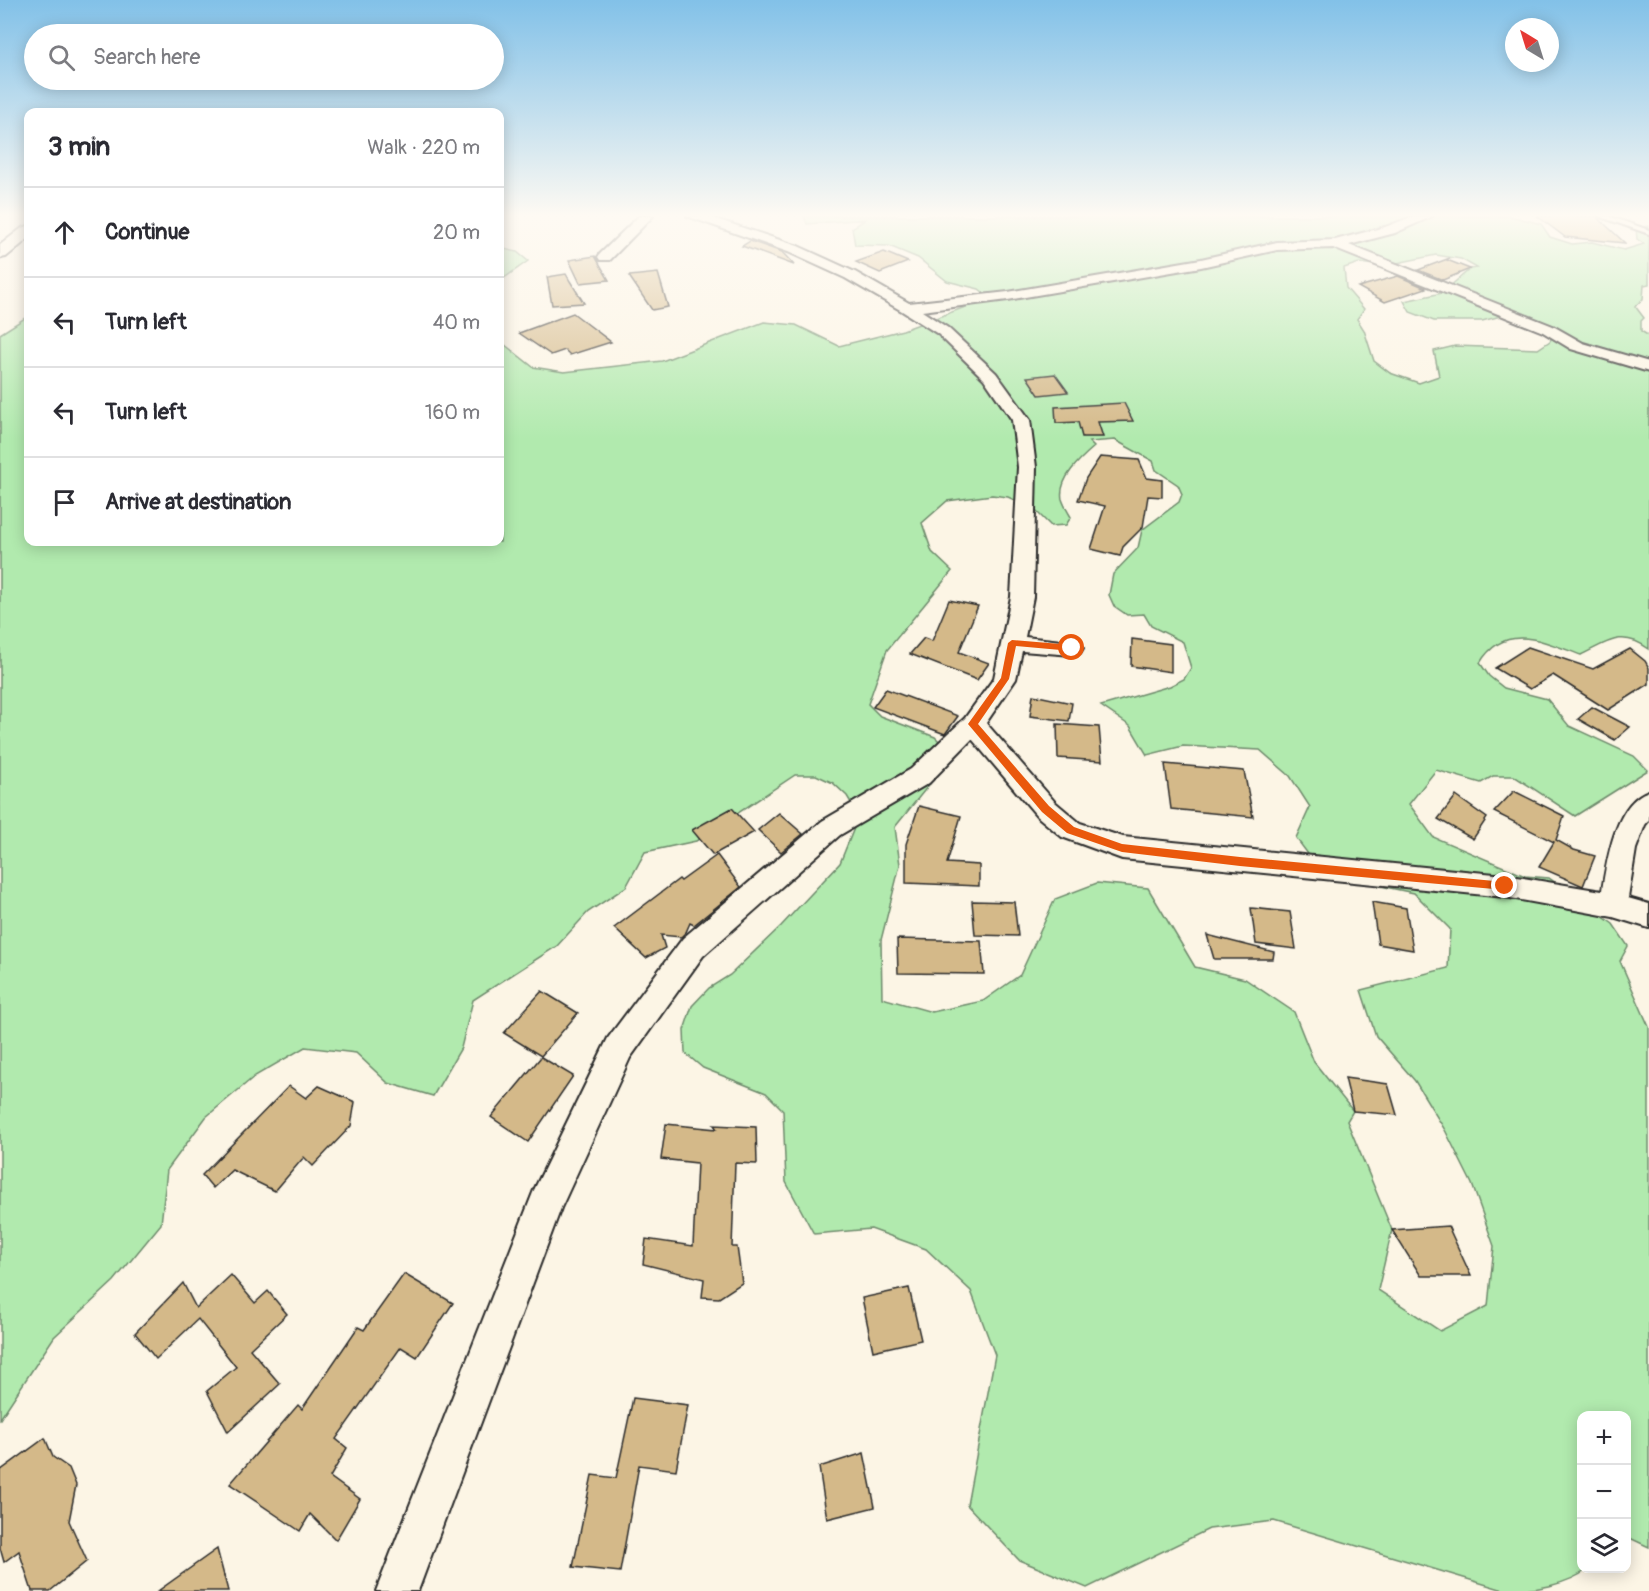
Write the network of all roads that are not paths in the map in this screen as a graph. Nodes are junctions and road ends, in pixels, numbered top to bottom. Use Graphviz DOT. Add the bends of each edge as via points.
graph roads {
  1 [pos="876,290"];
  2 [pos="1042,290"];
  3 [pos="1451,290"];
  4 [pos="907,308"];
  5 [pos="1649,367"];
  6 [pos="1012,643"];
  7 [pos="1072,648"];
  8 [pos="973,724"];
  9 [pos="1649,801"];
  10 [pos="1613,906"];
  11 [pos="1649,916"];
  12 [pos="398,1591"];
  1 -- 4 [label="street"];
  2 -- 4 [label="street"];
  3 -- 5 [label="street" via="1577,345"];
  4 -- 6 [label="street" via="943,331 990,376 1021,420 1027,467 1022,597"];
  6 -- 7 [label="street"];
  6 -- 8 [label="street" via="1005,679"];
  8 -- 10 [label="street" via="1046,809 1071,830 1122,848 1505,886"];
  8 -- 12 [label="street" via="920,776 831,828 693,947 619,1048 546,1202"];
  9 -- 10 [label="street" via="1633,821 1623,849"];
  10 -- 11 [label="street"];
}
